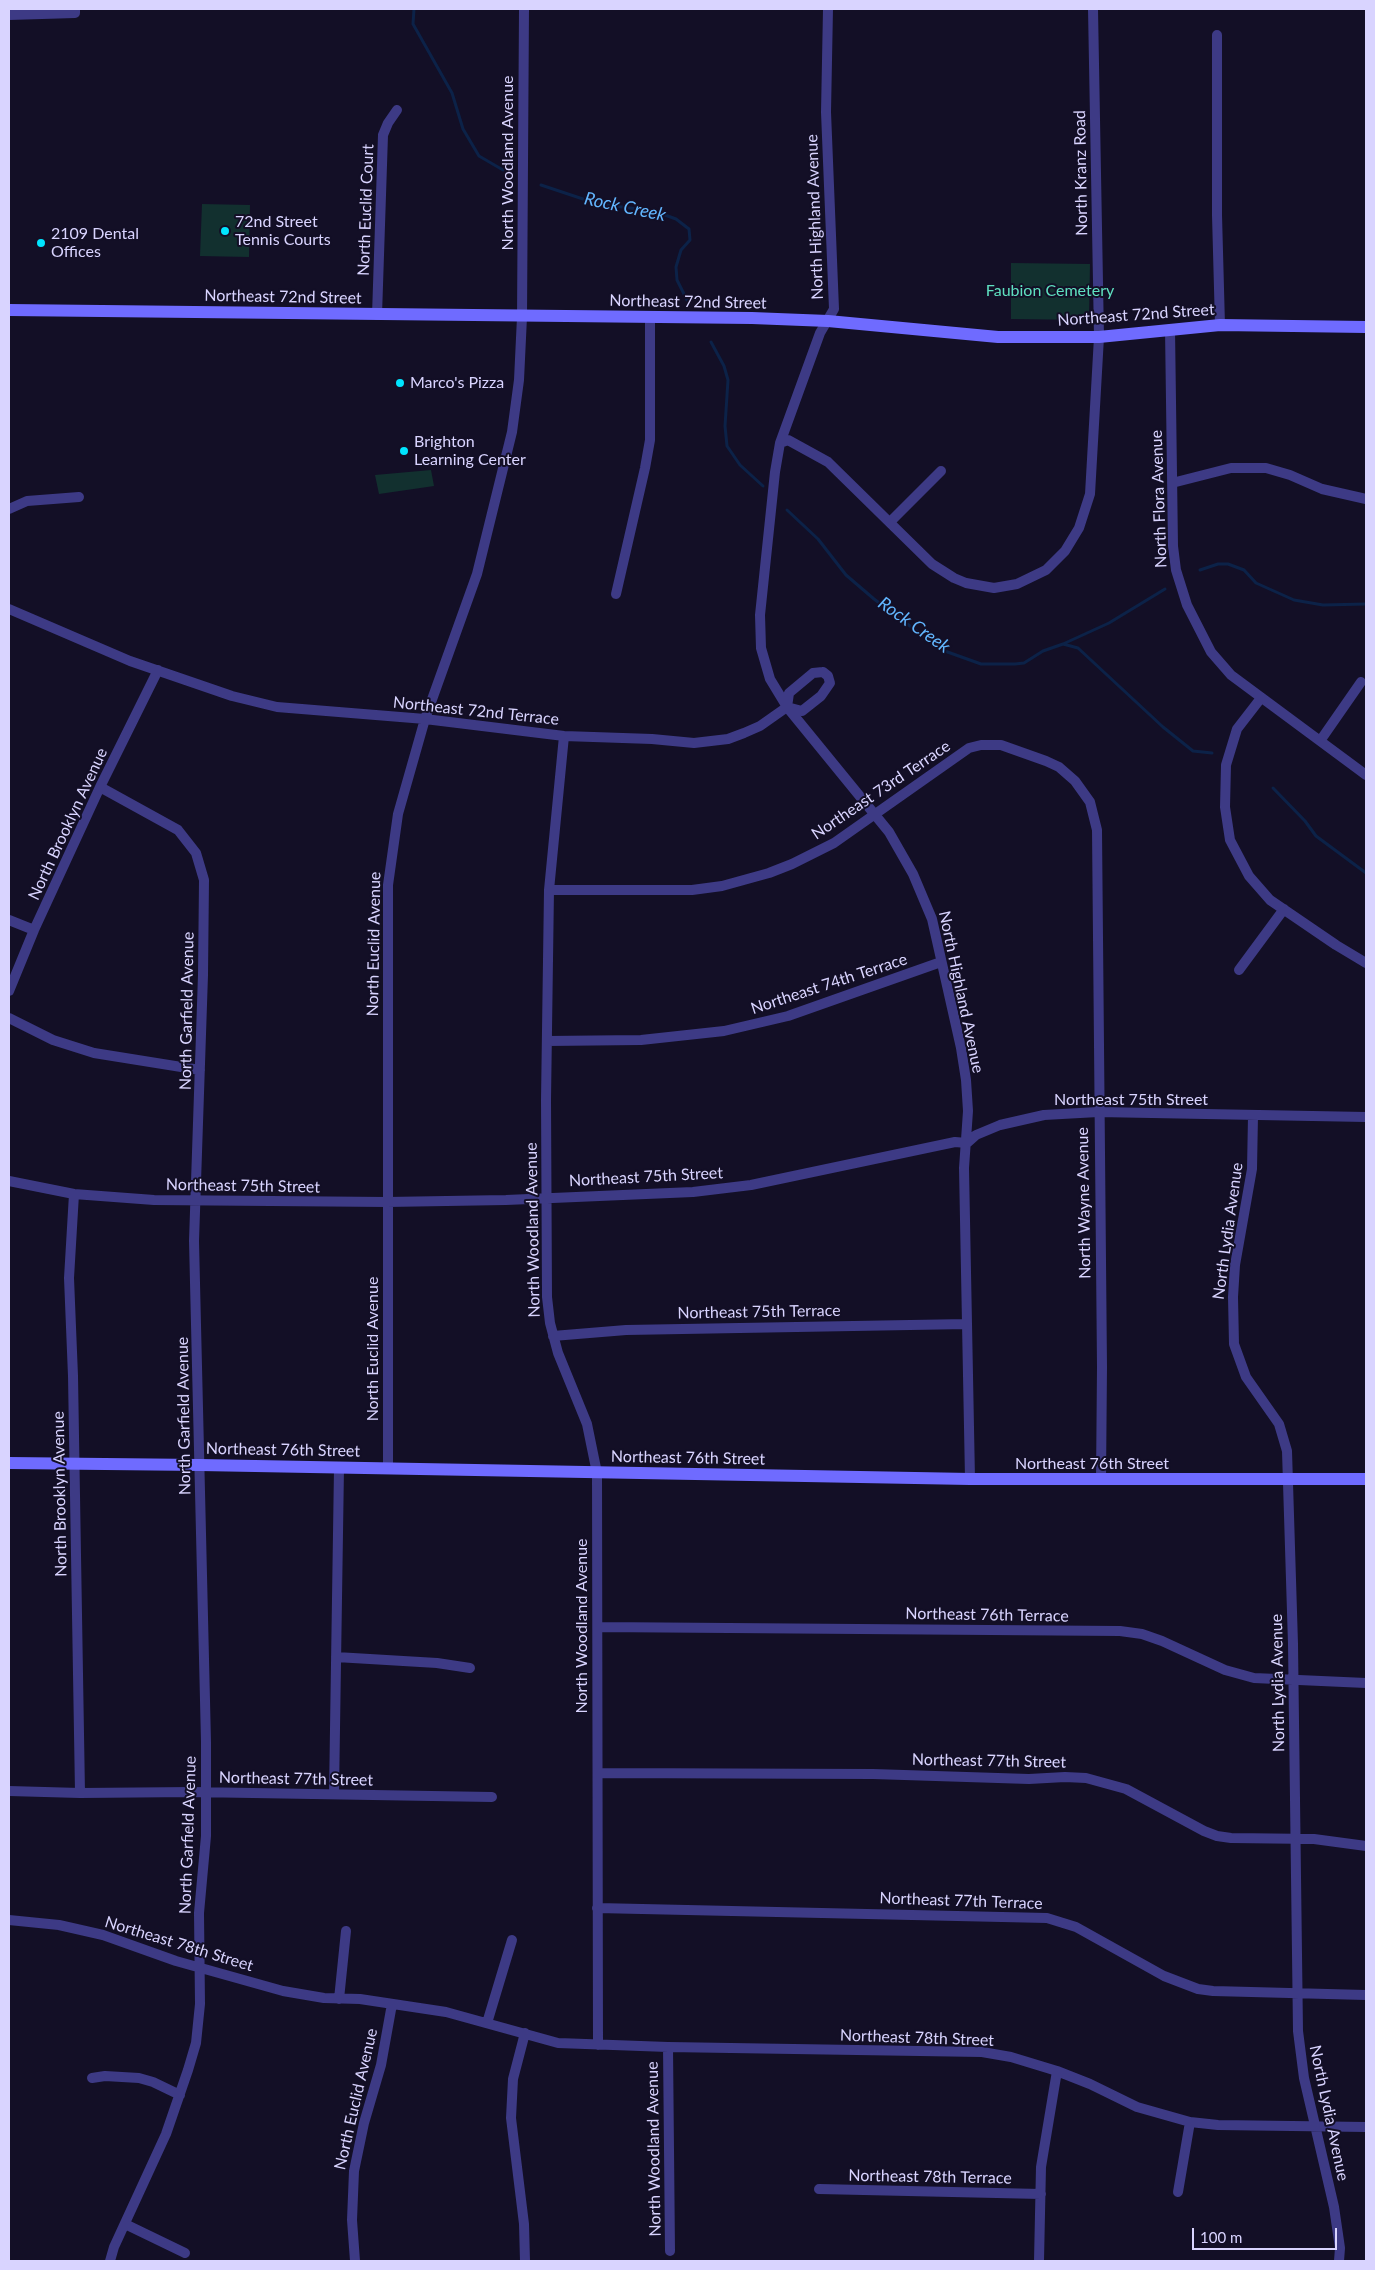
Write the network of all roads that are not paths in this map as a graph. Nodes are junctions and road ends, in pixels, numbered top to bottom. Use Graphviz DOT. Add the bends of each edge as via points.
graph roads {
  1 [pos="524,9"];
  2 [pos="828,9"];
  3 [pos="1094,9"];
  4 [pos="75,11"];
  5 [pos="9,15"];
  6 [pos="1217,35"];
  7 [pos="397,110"];
  8 [pos="9,310"];
  9 [pos="377,314"];
  10 [pos="522,317"];
  11 [pos="650,317"];
  12 [pos="828,321"];
  13 [pos="1220,325"];
  14 [pos="1366,327"];
  15 [pos="1170,329"];
  16 [pos="1100,337"];
  17 [pos="780,443"];
  18 [pos="941,471"];
  19 [pos="1172,483"];
  20 [pos="79,497"];
  21 [pos="1366,499"];
  22 [pos="9,509"];
  23 [pos="890,522"];
  24 [pos="616,594"];
  25 [pos="9,609"];
  26 [pos="158,670"];
  27 [pos="1361,682"];
  28 [pos="1261,698"];
  29 [pos="787,707"];
  30 [pos="425,719"];
  31 [pos="564,736"];
  32 [pos="1320,741"];
  33 [pos="1366,775"];
  34 [pos="1075,781"];
  35 [pos="100,787"];
  36 [pos="876,813"];
  37 [pos="548,890"];
  38 [pos="1284,909"];
  39 [pos="9,920"];
  40 [pos="34,930"];
  41 [pos="941,962"];
  42 [pos="1366,963"];
  43 [pos="1239,970"];
  44 [pos="9,991"];
  45 [pos="9,1018"];
  46 [pos="546,1041"];
  47 [pos="200,1070"];
  48 [pos="1098,1112"];
  49 [pos="1253,1116"];
  50 [pos="1366,1117"];
  51 [pos="967,1143"];
  52 [pos="9,1181"];
  53 [pos="74,1194"];
  54 [pos="546,1198"];
  55 [pos="195,1200"];
  56 [pos="387,1202"];
  57 [pos="967,1324"];
  58 [pos="553,1336"];
  59 [pos="9,1463"];
  60 [pos="74,1464"];
  61 [pos="200,1465"];
  62 [pos="339,1468"];
  63 [pos="388,1469"];
  64 [pos="597,1473"];
  65 [pos="1288,1479"];
  66 [pos="1366,1479"];
  67 [pos="970,1480"];
  68 [pos="1101,1480"];
  69 [pos="598,1627"];
  70 [pos="336,1657"];
  71 [pos="470,1668"];
  72 [pos="1294,1681"];
  73 [pos="1366,1683"];
  74 [pos="598,1773"];
  75 [pos="9,1791"];
  76 [pos="206,1792"];
  77 [pos="80,1793"];
  78 [pos="334,1794"];
  79 [pos="492,1797"];
  80 [pos="1296,1838"];
  81 [pos="1366,1846"];
  82 [pos="598,1908"];
  83 [pos="9,1920"];
  84 [pos="346,1931"];
  85 [pos="512,1940"];
  86 [pos="200,1968"];
  87 [pos="1298,1994"];
  88 [pos="1366,1995"];
  89 [pos="339,1999"];
  90 [pos="392,2004"];
  91 [pos="487,2023"];
  92 [pos="525,2033"];
  93 [pos="598,2045"];
  94 [pos="668,2047"];
  95 [pos="1057,2071"];
  96 [pos="92,2078"];
  97 [pos="180,2096"];
  98 [pos="1190,2122"];
  99 [pos="1315,2126"];
  100 [pos="1366,2127"];
  101 [pos="819,2190"];
  102 [pos="1178,2192"];
  103 [pos="1040,2194"];
  104 [pos="125,2224"];
  105 [pos="670,2251"];
  106 [pos="185,2253"];
  107 [pos="110,2261"];
  108 [pos="355,2261"];
  109 [pos="525,2261"];
  110 [pos="1040,2261"];
  111 [pos="1339,2261"];
  1 -- 10 [label="street, North Woodland Avenue"];
  2 -- 12 [label="street, North Highland Avenue" via="826,112 834,276 834,310"];
  3 -- 16 [label="street, North Kranz Road"];
  4 -- 5 [label="street"];
  6 -- 13 [label="street"];
  7 -- 9 [label="street, North Euclid Court" via="383,135"];
  8 -- 9 [label="street, Northeast 72nd Street"];
  9 -- 10 [label="street, Northeast 72nd Street"];
  10 -- 11 [label="street, Northeast 72nd Street"];
  10 -- 30 [label="street, North Euclid Avenue" via="513,423 497,495 477,574"];
  11 -- 12 [label="street, Northeast 72nd Street"];
  11 -- 24 [label="street" via="650,440"];
  12 -- 16 [label="street, Northeast 72nd Street" via="998,337"];
  12 -- 17 [label="street, North Highland Avenue" via="817,342"];
  13 -- 14 [label="street, Northeast 72nd Street"];
  13 -- 15 [label="street, Northeast 72nd Street"];
  15 -- 16 [label="street, Northeast 72nd Street"];
  15 -- 19 [label="street, North Flora Avenue"];
  16 -- 23 [label="street, North Kranz Road" via="1090,494 1079,528 1056,561 1017,584 994,588 978,586 942,572"];
  17 -- 23 [label="street, North Kranz Road" via="788,440 828,462"];
  17 -- 29 [label="street, North Highland Avenue" via="759,628 766,667"];
  18 -- 23 [label="street"];
  19 -- 21 [label="street" via="1231,468 1266,468 1290,474 1322,489"];
  19 -- 28 [label="street, North Flora Avenue" via="1174,558 1187,605 1203,639 1220,664"];
  20 -- 22 [label="street" via="27,501"];
  25 -- 26 [label="street, Northeast 72nd Terrace"];
  26 -- 30 [label="street, Northeast 72nd Terrace" via="232,696 277,707"];
  26 -- 35 [label="street, North Brooklyn Avenue"];
  27 -- 32 [label="street"];
  28 -- 32 [label="street, North Flora Avenue"];
  28 -- 38 [label="street" via="1237,730 1230,747 1225,785 1228,828 1233,848 1249,876 1270,900"];
  29 -- 31 [label="street, Northeast 72nd Terrace" via="760,726 728,739 710,742"];
  29 -- 36 [label="street, North Highland Avenue"];
  30 -- 31 [label="street, Northeast 72nd Terrace"];
  30 -- 56 [label="street, North Euclid Avenue" via="398,814 388,885"];
  31 -- 37 [label="street, North Woodland Avenue"];
  32 -- 33 [label="street, North Flora Avenue"];
  34 -- 36 [label="street, Northeast 73rd Terrace" via="1046,761 1001,745 982,745 969,748"];
  34 -- 48 [label="street, North Wayne Avenue" via="1090,802 1096,830"];
  35 -- 40 [label="street, North Brooklyn Avenue"];
  35 -- 47 [label="street, North Garfield Avenue" via="178,830 196,852 201,866 204,880"];
  36 -- 37 [label="street, Northeast 73rd Terrace" via="814,854 746,880 708,888 664,891"];
  36 -- 41 [label="street, North Highland Avenue" via="917,882 932,919"];
  37 -- 46 [label="street, North Woodland Avenue"];
  38 -- 42 [label="street"];
  38 -- 43 [label="street"];
  39 -- 40 [label="street"];
  40 -- 44 [label="street, North Brooklyn Avenue"];
  41 -- 46 [label="street, Northeast 74th Terrace" via="788,1016 724,1031 641,1040"];
  41 -- 51 [label="street, North Highland Avenue" via="966,1080"];
  45 -- 47 [label="street" via="53,1040 94,1053"];
  46 -- 54 [label="street, North Woodland Avenue"];
  47 -- 55 [label="street, North Garfield Avenue"];
  48 -- 49 [label="street, Northeast 75th Street"];
  48 -- 51 [label="street, Northeast 75th Street" via="1044,1115 1009,1123 976,1135"];
  48 -- 68 [label="street, North Wayne Avenue"];
  49 -- 50 [label="street, Northeast 75th Street"];
  49 -- 65 [label="street, North Lydia Avenue" via="1252,1168 1233,1297 1234,1344 1246,1377 1281,1430 1287,1451"];
  51 -- 54 [label="street, Northeast 75th Street" via="955,1142 716,1190"];
  51 -- 57 [label="street, North Highland Avenue" via="964,1168"];
  52 -- 53 [label="street, Northeast 75th Street"];
  53 -- 55 [label="street, Northeast 75th Street"];
  53 -- 60 [label="street, North Brooklyn Avenue" via="69,1278"];
  54 -- 56 [label="street, Northeast 75th Street"];
  54 -- 58 [label="street, North Woodland Avenue" via="547,1297"];
  55 -- 56 [label="street, Northeast 75th Street"];
  55 -- 61 [label="street, North Garfield Avenue"];
  56 -- 63 [label="street, North Euclid Avenue"];
  57 -- 58 [label="street, Northeast 75th Terrace" via="626,1330"];
  57 -- 67 [label="street, North Highland Avenue"];
  58 -- 64 [label="street, North Woodland Avenue" via="586,1424"];
  59 -- 60 [label="street, Northeast 76th Street"];
  60 -- 61 [label="street, Northeast 76th Street"];
  60 -- 77 [label="street, North Brooklyn Avenue"];
  61 -- 62 [label="street, Northeast 76th Street"];
  61 -- 76 [label="street, North Garfield Avenue"];
  62 -- 63 [label="street, Northeast 76th Street"];
  62 -- 70 [label="street"];
  63 -- 64 [label="street, Northeast 76th Street"];
  64 -- 67 [label="street, Northeast 76th Street"];
  64 -- 69 [label="street, North Woodland Avenue"];
  65 -- 66 [label="street, Northeast 76th Street"];
  65 -- 68 [label="street, Northeast 76th Street"];
  65 -- 72 [label="street, North Lydia Avenue"];
  67 -- 68 [label="street, Northeast 76th Street"];
  69 -- 72 [label="street, Northeast 76th Terrace" via="1120,1631 1162,1641 1239,1675"];
  69 -- 74 [label="street, North Woodland Avenue"];
  70 -- 71 [label="street"];
  70 -- 78 [label="street"];
  72 -- 73 [label="street, Northeast 76th Terrace"];
  72 -- 80 [label="street, North Lydia Avenue"];
  74 -- 80 [label="street, Northeast 77th Street" via="1086,1778 1126,1789 1217,1836"];
  74 -- 82 [label="street, North Woodland Avenue"];
  75 -- 77 [label="street, Northeast 77th Street"];
  76 -- 77 [label="street, Northeast 77th Street"];
  76 -- 78 [label="street, Northeast 77th Street"];
  76 -- 86 [label="street, North Garfield Avenue" via="206,1836 200,1890"];
  78 -- 79 [label="street, Northeast 77th Street"];
  80 -- 81 [label="street, Northeast 77th Street"];
  80 -- 87 [label="street, North Lydia Avenue"];
  82 -- 87 [label="street, Northeast 77th Terrace" via="1047,1918 1076,1927 1177,1982 1213,1991"];
  82 -- 93 [label="street, North Woodland Avenue"];
  83 -- 86 [label="street, Northeast 78th Street" via="59,1925 103,1935"];
  84 -- 89 [label="street"];
  85 -- 91 [label="street"];
  86 -- 89 [label="street, Northeast 78th Street" via="283,1991"];
  86 -- 97 [label="street, North Garfield Avenue" via="196,2043"];
  87 -- 88 [label="street, Northeast 77th Terrace"];
  87 -- 99 [label="street, North Lydia Avenue" via="1299,2050"];
  89 -- 90 [label="street, Northeast 78th Street"];
  90 -- 91 [label="street, Northeast 78th Street" via="446,2012"];
  90 -- 108 [label="street, North Euclid Avenue" via="381,2065 354,2171 352,2220"];
  91 -- 92 [label="street, Northeast 78th Street"];
  92 -- 93 [label="street, Northeast 78th Street" via="558,2043"];
  92 -- 109 [label="street" via="513,2079 511,2111"];
  93 -- 94 [label="street, Northeast 78th Street"];
  94 -- 95 [label="street, Northeast 78th Street" via="970,2051 1011,2057"];
  94 -- 105 [label="street, North Woodland Avenue"];
  95 -- 98 [label="street, Northeast 78th Street" via="1137,2107"];
  95 -- 103 [label="street" via="1042,2159"];
  96 -- 97 [label="street" via="139,2078"];
  97 -- 104 [label="street, North Garfield Avenue"];
  98 -- 99 [label="street, Northeast 78th Street"];
  98 -- 102 [label="street"];
  99 -- 100 [label="street, Northeast 78th Street"];
  99 -- 111 [label="street, North Lydia Avenue" via="1334,2207"];
  101 -- 103 [label="street, Northeast 78th Terrace"];
  103 -- 110 [label="street"];
  104 -- 106 [label="street"];
  104 -- 107 [label="street, North Garfield Avenue"];
}
